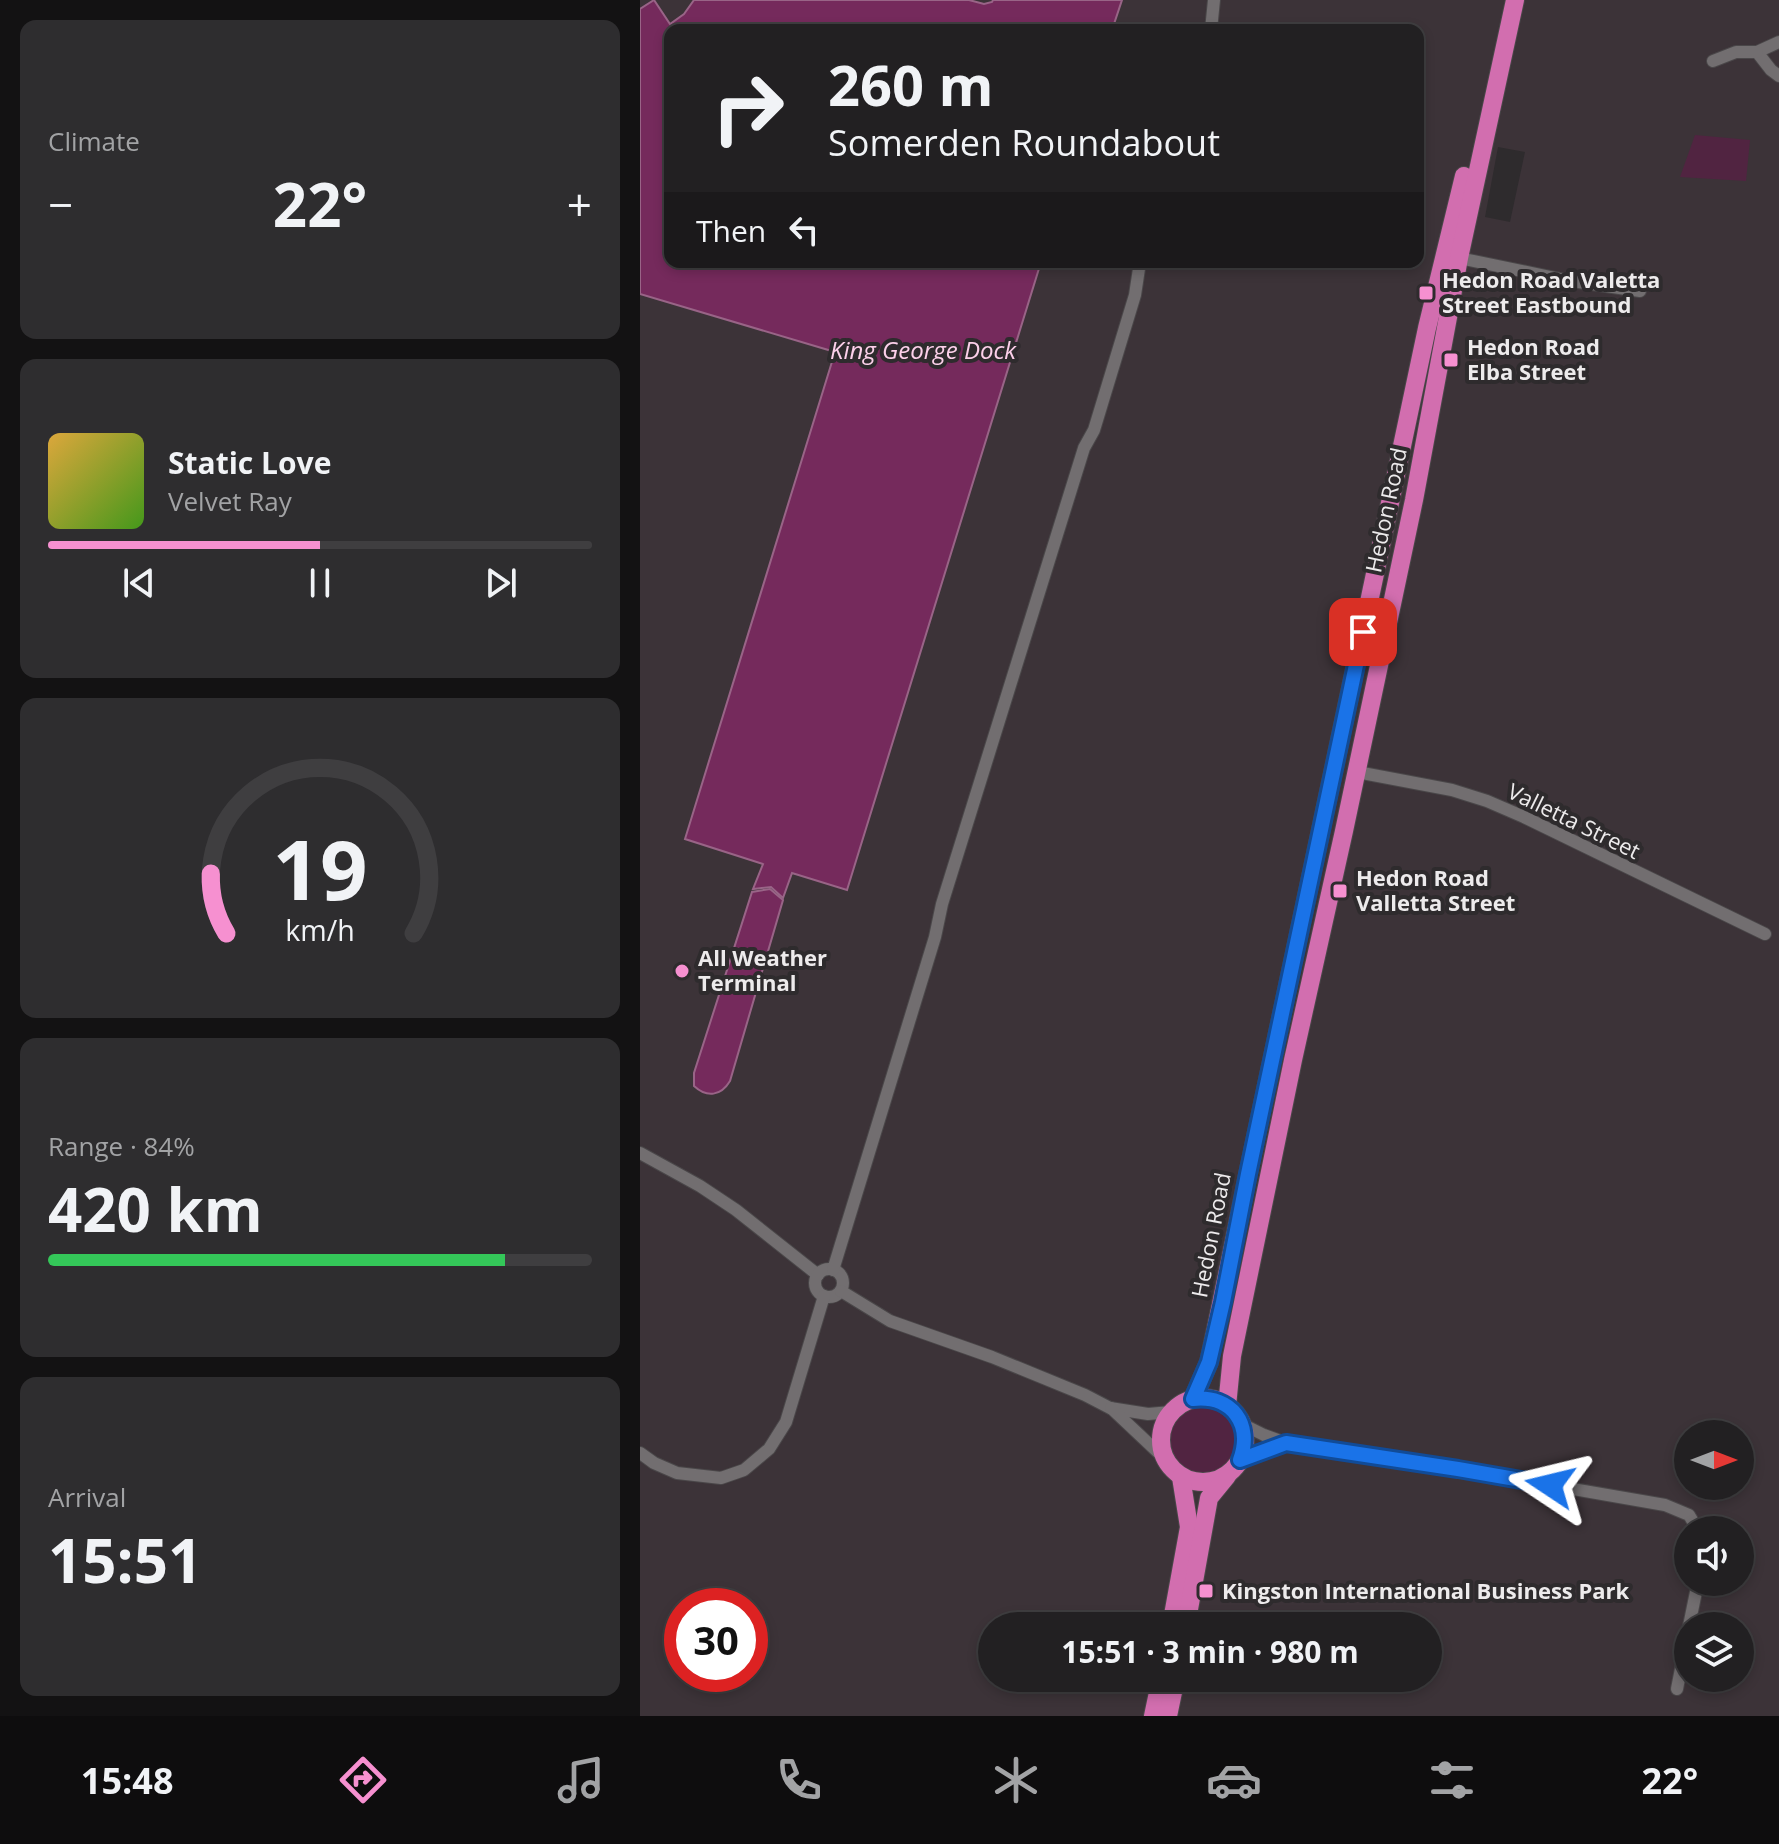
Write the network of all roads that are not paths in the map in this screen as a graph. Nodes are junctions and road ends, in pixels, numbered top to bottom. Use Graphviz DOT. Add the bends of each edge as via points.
graph roads {
  1 [pos="1214,0"];
  2 [pos="1504,0"];
  3 [pos="1515,0"];
  4 [pos="1212,24"];
  5 [pos="1779,42"];
  6 [pos="1757,52"];
  7 [pos="1713,61"];
  8 [pos="1779,76"];
  9 [pos="1459,258"];
  10 [pos="1139,268"];
  11 [pos="1640,291"];
  12 [pos="1357,772"];
  13 [pos="1765,934"];
  14 [pos="640,1153"];
  15 [pos="833,1270"];
  16 [pos="818,1275"];
  17 [pos="841,1291"];
  18 [pos="824,1296"];
  19 [pos="1193,1399"];
  20 [pos="1227,1406"];
  21 [pos="1110,1408"];
  22 [pos="1171,1412"];
  23 [pos="1242,1424"];
  24 [pos="1286,1443"];
  25 [pos="640,1453"];
  26 [pos="1164,1458"];
  27 [pos="1234,1467"];
  28 [pos="1181,1477"];
  29 [pos="1690,1516"];
  30 [pos="1174,1612"];
  31 [pos="1189,1612"];
  32 [pos="1158,1692"];
  33 [pos="1173,1692"];
  34 [pos="1153,1716"];
  35 [pos="1168,1716"];
  1 -- 4 [label="street"];
  2 -- 19 [label="highway, Hedon Road" via="1427,328 1223,1302 1209,1362"];
  3 -- 9 [label="highway, Hedon Road"];
  5 -- 6 [label="street"];
  6 -- 7 [label="street" via="1736,52"];
  6 -- 8 [label="street"];
  9 -- 11 [label="street"];
  9 -- 12 [label="highway, Hedon Road"];
  10 -- 15 [label="street" via="1094,430 971,810"];
  12 -- 13 [label="street, Valletta Street" via="1487,801"];
  12 -- 20 [label="highway, Hedon Road" via="1232,1356"];
  14 -- 16 [label="street" via="727,1204"];
  15 -- 16 [label="street"];
  15 -- 17 [label="street" via="842,1279"];
  16 -- 18 [label="street" via="816,1287"];
  17 -- 18 [label="street"];
  17 -- 21 [label="street" via="890,1321 992,1357"];
  18 -- 25 [label="street" via="786,1422 769,1449 744,1470 721,1478 677,1473"];
  19 -- 20 [label="highway"];
  19 -- 22 [label="highway"];
  20 -- 23 [label="highway"];
  21 -- 22 [label="street"];
  21 -- 26 [label="street"];
  22 -- 26 [label="highway" via="1161,1434"];
  23 -- 24 [label="street"];
  23 -- 27 [label="highway" via="1244,1449"];
  24 -- 27 [label="street"];
  24 -- 29 [label="street" via="1665,1505"];
  26 -- 28 [label="highway"];
  27 -- 28 [label="highway" via="1205,1483"];
  27 -- 31 [label="highway" via="1209,1498"];
  28 -- 30 [label="highway" via="1189,1527"];
  32 -- 34 [label="highway"];
  33 -- 35 [label="highway"];
}
